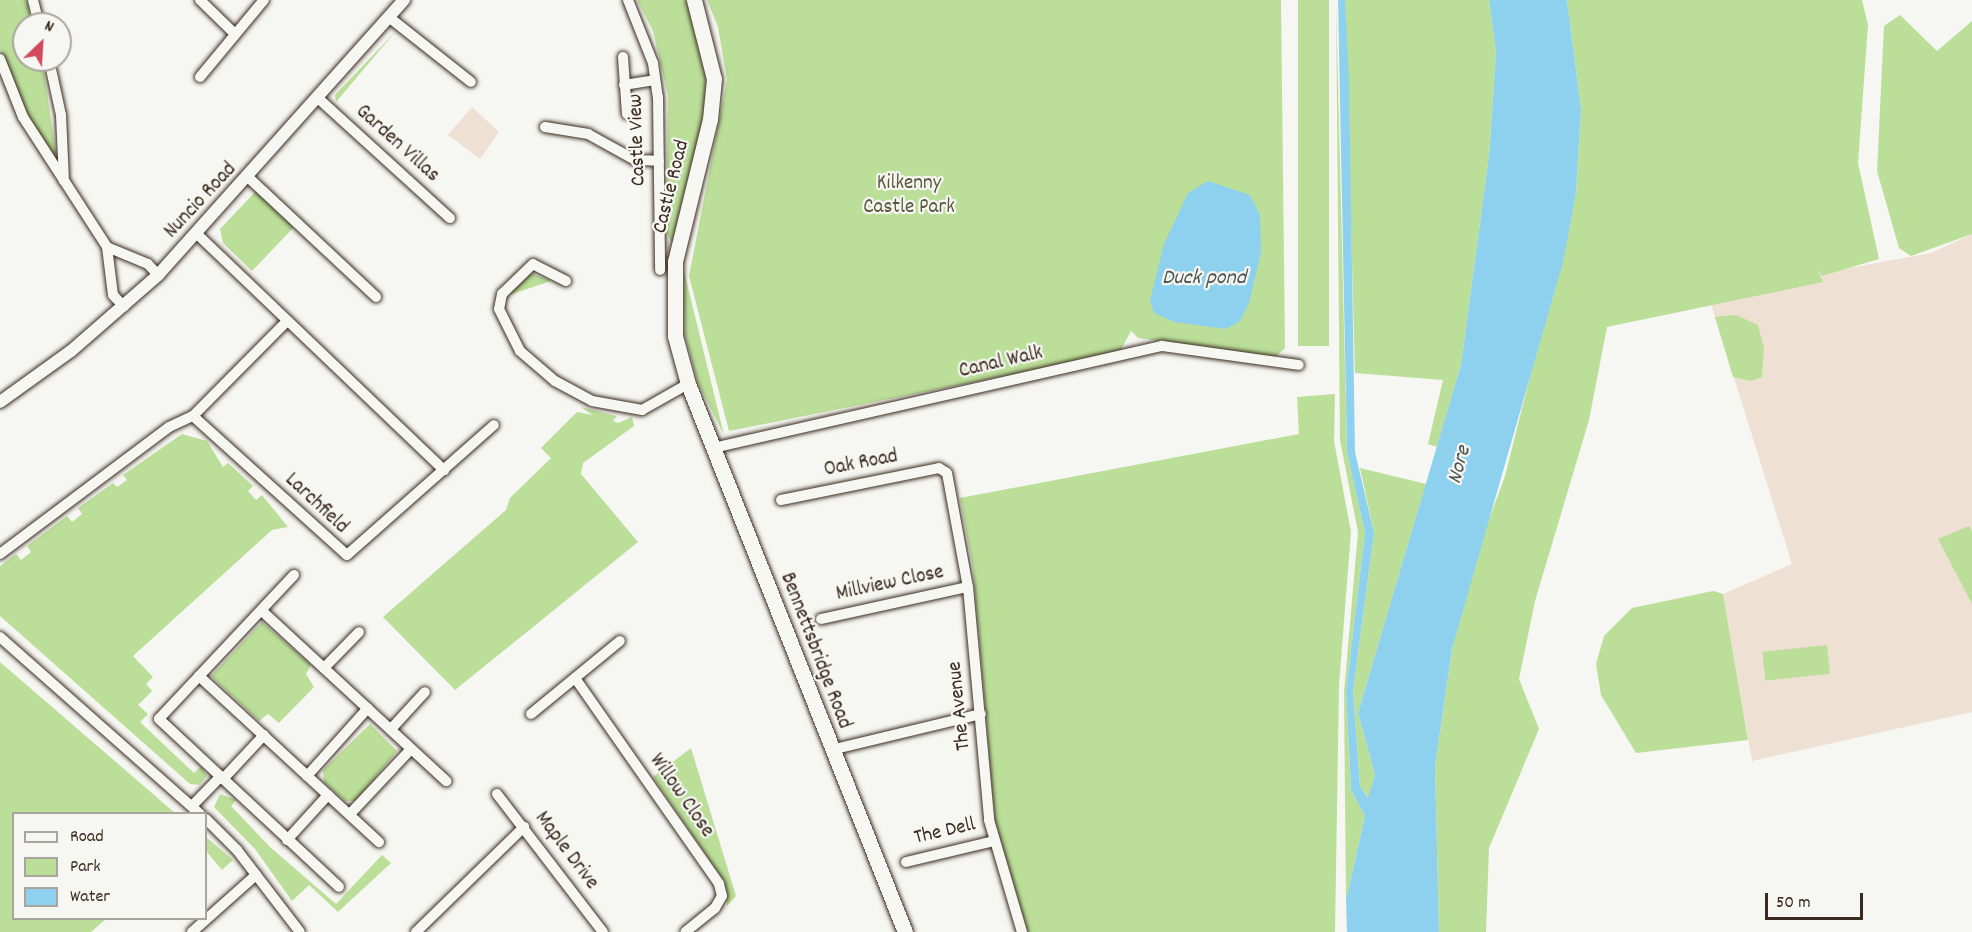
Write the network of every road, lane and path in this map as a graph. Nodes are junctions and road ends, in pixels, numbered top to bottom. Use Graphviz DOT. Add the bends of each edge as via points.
graph roads {
  1 [pos="200,0"];
  2 [pos="264,0"];
  3 [pos="404,0"];
  4 [pos="628,0"];
  5 [pos="694,0"];
  6 [pos="390,18"];
  7 [pos="235,34"];
  8 [pos="623,57"];
  9 [pos="0,59"];
  10 [pos="52,72"];
  11 [pos="200,77"];
  12 [pos="655,80"];
  13 [pos="471,82"];
  14 [pos="624,85"];
  15 [pos="319,99"];
  16 [pos="627,114"];
  17 [pos="545,127"];
  18 [pos="659,160"];
  19 [pos="249,178"];
  20 [pos="64,183"];
  21 [pos="450,218"];
  22 [pos="197,234"];
  23 [pos="107,247"];
  24 [pos="660,270"];
  25 [pos="158,274"];
  26 [pos="566,281"];
  27 [pos="376,297"];
  28 [pos="124,307"];
  29 [pos="287,321"];
  30 [pos="1299,365"];
  31 [pos="688,384"];
  32 [pos="0,402"];
  33 [pos="192,416"];
  34 [pos="494,425"];
  35 [pos="713,448"];
  36 [pos="444,470"];
  37 [pos="947,473"];
  38 [pos="780,500"];
  39 [pos="0,554"];
  40 [pos="294,575"];
  41 [pos="968,587"];
  42 [pos="262,611"];
  43 [pos="821,620"];
  44 [pos="359,632"];
  45 [pos="0,636"];
  46 [pos="620,641"];
  47 [pos="324,668"];
  48 [pos="199,676"];
  49 [pos="575,678"];
  50 [pos="425,692"];
  51 [pos="368,708"];
  52 [pos="531,714"];
  53 [pos="981,714"];
  54 [pos="391,729"];
  55 [pos="264,735"];
  56 [pos="411,749"];
  57 [pos="831,750"];
  58 [pos="307,776"];
  59 [pos="222,778"];
  60 [pos="446,781"];
  61 [pos="497,794"];
  62 [pos="328,795"];
  63 [pos="196,810"];
  64 [pos="350,814"];
  65 [pos="207,820"];
  66 [pos="524,827"];
  67 [pos="287,840"];
  68 [pos="994,841"];
  69 [pos="380,842"];
  70 [pos="906,862"];
  71 [pos="256,875"];
  72 [pos="339,887"];
  73 [pos="207,919"];
  74 [pos="205,920"];
  75 [pos="599,930"];
  76 [pos="192,932"];
  77 [pos="300,932"];
  78 [pos="416,932"];
  79 [pos="685,932"];
  80 [pos="905,932"];
  81 [pos="1022,932"];
  1 -- 7 [label="street"];
  2 -- 7 [label="street"];
  3 -- 6 [label="street, Nuncio Road"];
  4 -- 12 [label="street, Castle View"];
  5 -- 31 [label="main road, Castle Road" via="714,79 711,119 675,262 672,296"];
  6 -- 13 [label="street"];
  6 -- 15 [label="street, Nuncio Road"];
  7 -- 11 [label="street"];
  8 -- 14 [label="street, Castle View"];
  9 -- 20 [label="street" via="23,117"];
  10 -- 20 [label="street" via="61,115"];
  12 -- 14 [label="street, Castle View"];
  12 -- 18 [label="street, Castle View"];
  14 -- 16 [label="street, Castle View"];
  15 -- 19 [label="street, Nuncio Road"];
  15 -- 21 [label="street, Garden Villas"];
  17 -- 18 [label="street" via="588,134 635,160"];
  18 -- 24 [label="street, Castle View"];
  19 -- 22 [label="street, Nuncio Road"];
  19 -- 27 [label="street"];
  20 -- 23 [label="street"];
  22 -- 25 [label="street, Nuncio Road"];
  22 -- 29 [label="street"];
  23 -- 25 [label="street" via="148,264"];
  23 -- 28 [label="street" via="113,295"];
  25 -- 28 [label="street, Nuncio Road"];
  26 -- 31 [label="street" via="533,264 502,294 499,309 520,351 555,381 592,402 642,410"];
  28 -- 32 [label="street, Nuncio Road"];
  29 -- 33 [label="street"];
  29 -- 36 [label="street"];
  30 -- 35 [label="street, Canal Walk" via="1162,346"];
  31 -- 35 [label="main road, Bennettsbridge Road"];
  33 -- 36 [label="street, Larchfield" via="347,555"];
  33 -- 39 [label="street" via="169,428"];
  34 -- 36 [label="street, Larchfield"];
  35 -- 57 [label="main road, Bennettsbridge Road"];
  37 -- 38 [label="street, Oak Road" via="939,468"];
  37 -- 41 [label="street, The Avenue"];
  40 -- 42 [label="street"];
  41 -- 43 [label="street, Millview Close"];
  41 -- 53 [label="street, The Avenue"];
  42 -- 47 [label="street"];
  42 -- 48 [label="street"];
  44 -- 47 [label="street"];
  45 -- 63 [label="street"];
  46 -- 49 [label="street"];
  47 -- 51 [label="street"];
  48 -- 55 [label="street"];
  48 -- 59 [label="street" via="159,719"];
  49 -- 52 [label="street"];
  49 -- 79 [label="street, Willow Close" via="719,884 722,896 715,908"];
  50 -- 54 [label="street"];
  51 -- 54 [label="street"];
  51 -- 58 [label="street"];
  53 -- 57 [label="street"];
  53 -- 68 [label="street, The Avenue"];
  54 -- 56 [label="street"];
  55 -- 58 [label="street"];
  55 -- 59 [label="street"];
  56 -- 60 [label="street"];
  56 -- 64 [label="street"];
  57 -- 80 [label="main road, Bennettsbridge Road"];
  58 -- 62 [label="street"];
  59 -- 63 [label="street"];
  59 -- 67 [label="street"];
  61 -- 66 [label="street, Maple Drive"];
  62 -- 64 [label="street"];
  62 -- 67 [label="street"];
  64 -- 69 [label="street"];
  65 -- 71 [label="street"];
  66 -- 75 [label="street, Maple Drive"];
  66 -- 78 [label="street"];
  67 -- 72 [label="street"];
  68 -- 70 [label="street, The Dell"];
  68 -- 81 [label="street, The Avenue"];
  71 -- 73 [label="street"];
  71 -- 77 [label="street"];
  74 -- 76 [label="street"];
}
